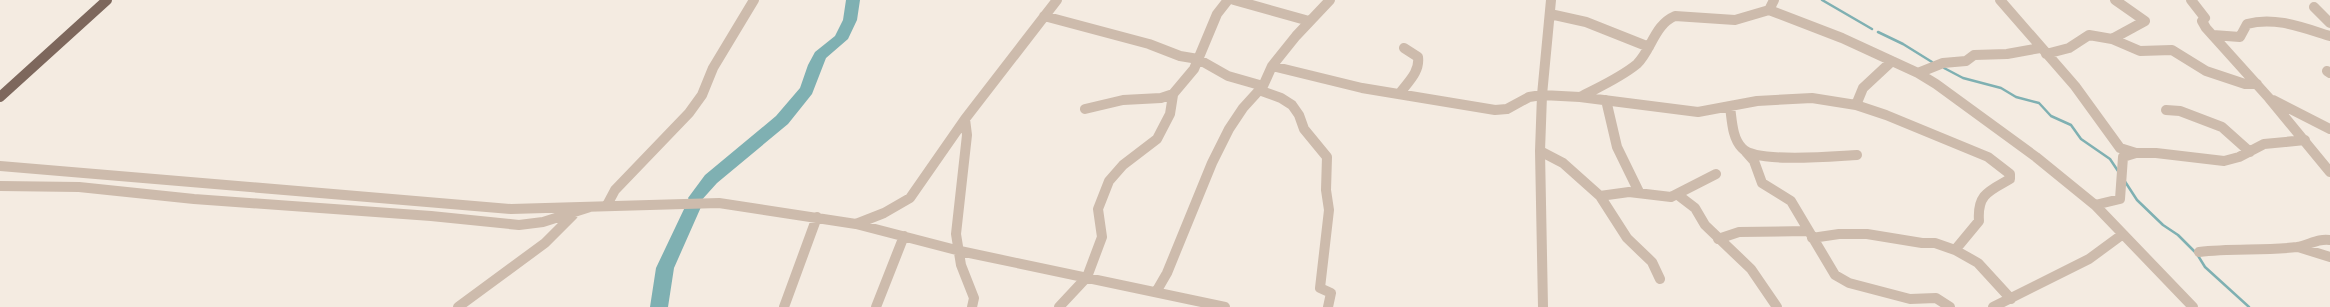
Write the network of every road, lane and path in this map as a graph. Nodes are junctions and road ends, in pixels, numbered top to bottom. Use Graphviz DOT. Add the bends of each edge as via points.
graph roads {
  1 [pos="106,0"];
  2 [pos="754,0"];
  3 [pos="1057,0"];
  4 [pos="1228,0"];
  5 [pos="1234,0"];
  6 [pos="1330,0"];
  7 [pos="1551,0"];
  8 [pos="1774,0"];
  9 [pos="2000,0"];
  10 [pos="2115,0"];
  11 [pos="2191,0"];
  12 [pos="2314,7"];
  13 [pos="1769,10"];
  14 [pos="1550,14"];
  15 [pos="1044,16"];
  16 [pos="1309,21"];
  17 [pos="2330,23"];
  18 [pos="2213,36"];
  19 [pos="2330,36"];
  20 [pos="2112,39"];
  21 [pos="1649,47"];
  22 [pos="1404,48"];
  23 [pos="2043,51"];
  24 [pos="1198,58"];
  25 [pos="1892,61"];
  26 [pos="1272,66"];
  27 [pos="1918,72"];
  28 [pos="2256,84"];
  29 [pos="1261,88"];
  30 [pos="1400,93"];
  31 [pos="1173,95"];
  32 [pos="1542,95"];
  33 [pos="0,97"];
  34 [pos="1580,97"];
  35 [pos="2269,98"];
  36 [pos="1606,100"];
  37 [pos="1856,105"];
  38 [pos="1730,107"];
  39 [pos="1085,109"];
  40 [pos="2166,110"];
  41 [pos="965,119"];
  42 [pos="2330,129"];
  43 [pos="2305,140"];
  44 [pos="1540,151"];
  45 [pos="1746,152"];
  46 [pos="2250,152"];
  47 [pos="2136,153"];
  48 [pos="1857,155"];
  49 [pos="0,166"];
  50 [pos="2330,172"];
  51 [pos="1716,174"];
  52 [pos="0,186"];
  53 [pos="1639,192"];
  54 [pos="1678,194"];
  55 [pos="1600,196"];
  56 [pos="595,205"];
  57 [pos="607,205"];
  58 [pos="2095,205"];
  59 [pos="577,213"];
  60 [pos="817,217"];
  61 [pos="856,224"];
  62 [pos="1810,234"];
  63 [pos="2123,234"];
  64 [pos="904,236"];
  65 [pos="1718,238"];
  66 [pos="2330,240"];
  67 [pos="2298,247"];
  68 [pos="1955,250"];
  69 [pos="960,251"];
  70 [pos="2199,252"];
  71 [pos="2330,257"];
  72 [pos="1087,277"];
  73 [pos="1660,279"];
  74 [pos="1156,292"];
  75 [pos="2011,298"];
  76 [pos="458,307"];
  77 [pos="784,307"];
  78 [pos="876,307"];
  79 [pos="972,307"];
  80 [pos="1059,307"];
  81 [pos="1225,307"];
  82 [pos="1328,307"];
  83 [pos="1543,307"];
  84 [pos="1777,307"];
  85 [pos="1950,307"];
  86 [pos="1993,307"];
  87 [pos="2193,307"];
  1 -- 33 [label="main road"];
  2 -- 57 [label="street" via="713,68 694,107 615,190"];
  3 -- 15 [label="street"];
  4 -- 24 [label="street" via="1216,14"];
  5 -- 16 [label="street"];
  6 -- 16 [label="street"];
  7 -- 14 [label="street"];
  8 -- 13 [label="street"];
  9 -- 23 [label="street"];
  10 -- 20 [label="street" via="2145,21"];
  11 -- 18 [label="street" via="2205,18 2202,22"];
  12 -- 17 [label="street"];
  13 -- 21 [label="street" via="1735,20 1675,16 1667,18"];
  13 -- 25 [label="street" via="1842,38"];
  14 -- 21 [label="street" via="1586,22"];
  14 -- 32 [label="street"];
  15 -- 24 [label="street" via="1149,44 1180,56"];
  15 -- 41 [label="street"];
  16 -- 26 [label="street"];
  18 -- 19 [label="street" via="2240,37 2246,24 2254,22 2288,23"];
  18 -- 28 [label="street"];
  20 -- 23 [label="street" via="2089,35 2069,48"];
  20 -- 28 [label="street" via="2140,51 2172,50 2206,71 2245,84"];
  21 -- 34 [label="street" via="1631,68"];
  22 -- 30 [label="street" via="1418,57 1419,61 1417,71"];
  23 -- 27 [label="street" via="1974,55 1966,61 1943,64"];
  23 -- 47 [label="street" via="2075,86 2120,148"];
  24 -- 29 [label="street" via="1228,76"];
  24 -- 31 [label="street" via="1187,81"];
  25 -- 27 [label="street"];
  25 -- 37 [label="street" via="1863,88"];
  26 -- 29 [label="street"];
  26 -- 30 [label="street" via="1354,86"];
  27 -- 58 [label="street" via="2011,139"];
  28 -- 35 [label="street"];
  29 -- 74 [label="street" via="1243,108 1212,163 1167,273"];
  29 -- 82 [label="street" via="1292,105 1304,129 1327,157 1326,190 1329,210 1324,267 1319,285 1330,293"];
  30 -- 32 [label="street" via="1496,110 1507,109 1530,96"];
  31 -- 39 [label="street" via="1125,100"];
  31 -- 72 [label="street" via="1170,114 1157,139 1123,164 1109,180 1098,209 1102,237"];
  32 -- 34 [label="street"];
  32 -- 44 [label="street"];
  34 -- 36 [label="street"];
  35 -- 42 [label="street"];
  35 -- 43 [label="street"];
  36 -- 38 [label="street" via="1698,112"];
  36 -- 53 [label="street" via="1617,147"];
  37 -- 38 [label="street" via="1812,98 1788,98"];
  37 -- 68 [label="street" via="1988,157 2010,174 2010,179 1978,202 1979,221"];
  38 -- 45 [label="street" via="1732,126"];
  40 -- 46 [label="street" via="2180,111 2222,127"];
  41 -- 61 [label="street" via="910,198 884,213"];
  41 -- 69 [label="street" via="967,135 956,234"];
  43 -- 46 [label="street" via="2264,144"];
  43 -- 50 [label="street"];
  44 -- 55 [label="street" via="1563,163"];
  44 -- 83 [label="street"];
  45 -- 48 [label="street" via="1784,157"];
  45 -- 62 [label="street" via="1754,160 1762,183 1791,201"];
  46 -- 47 [label="street" via="2224,160"];
  47 -- 58 [label="street" via="2123,157 2123,188 2120,198"];
  49 -- 56 [label="street" via="479,208 527,209"];
  51 -- 54 [label="street"];
  52 -- 59 [label="street" via="79,187 194,199 519,225"];
  53 -- 54 [label="street" via="1661,196"];
  53 -- 55 [label="street"];
  54 -- 65 [label="street" via="1695,208 1705,225"];
  55 -- 73 [label="street" via="1627,238 1652,262"];
  56 -- 57 [label="street"];
  56 -- 59 [label="street"];
  57 -- 60 [label="street" via="705,202"];
  58 -- 63 [label="street"];
  59 -- 76 [label="street" via="545,243"];
  60 -- 61 [label="street"];
  60 -- 77 [label="street"];
  61 -- 64 [label="street"];
  62 -- 65 [label="street" via="1739,232"];
  62 -- 68 [label="street" via="1867,234 1935,243"];
  62 -- 85 [label="street" via="1832,272 1844,282 1910,299 1936,298"];
  63 -- 75 [label="street" via="2089,260"];
  63 -- 87 [label="street"];
  64 -- 69 [label="street"];
  64 -- 78 [label="street"];
  65 -- 84 [label="street" via="1751,269"];
  66 -- 67 [label="street" via="2324,239"];
  67 -- 70 [label="street"];
  67 -- 71 [label="street"];
  68 -- 75 [label="street" via="1978,263"];
  69 -- 72 [label="street"];
  69 -- 79 [label="street" via="961,265 974,298"];
  72 -- 74 [label="street"];
  72 -- 80 [label="street"];
  74 -- 81 [label="street"];
  75 -- 86 [label="street"];
}
